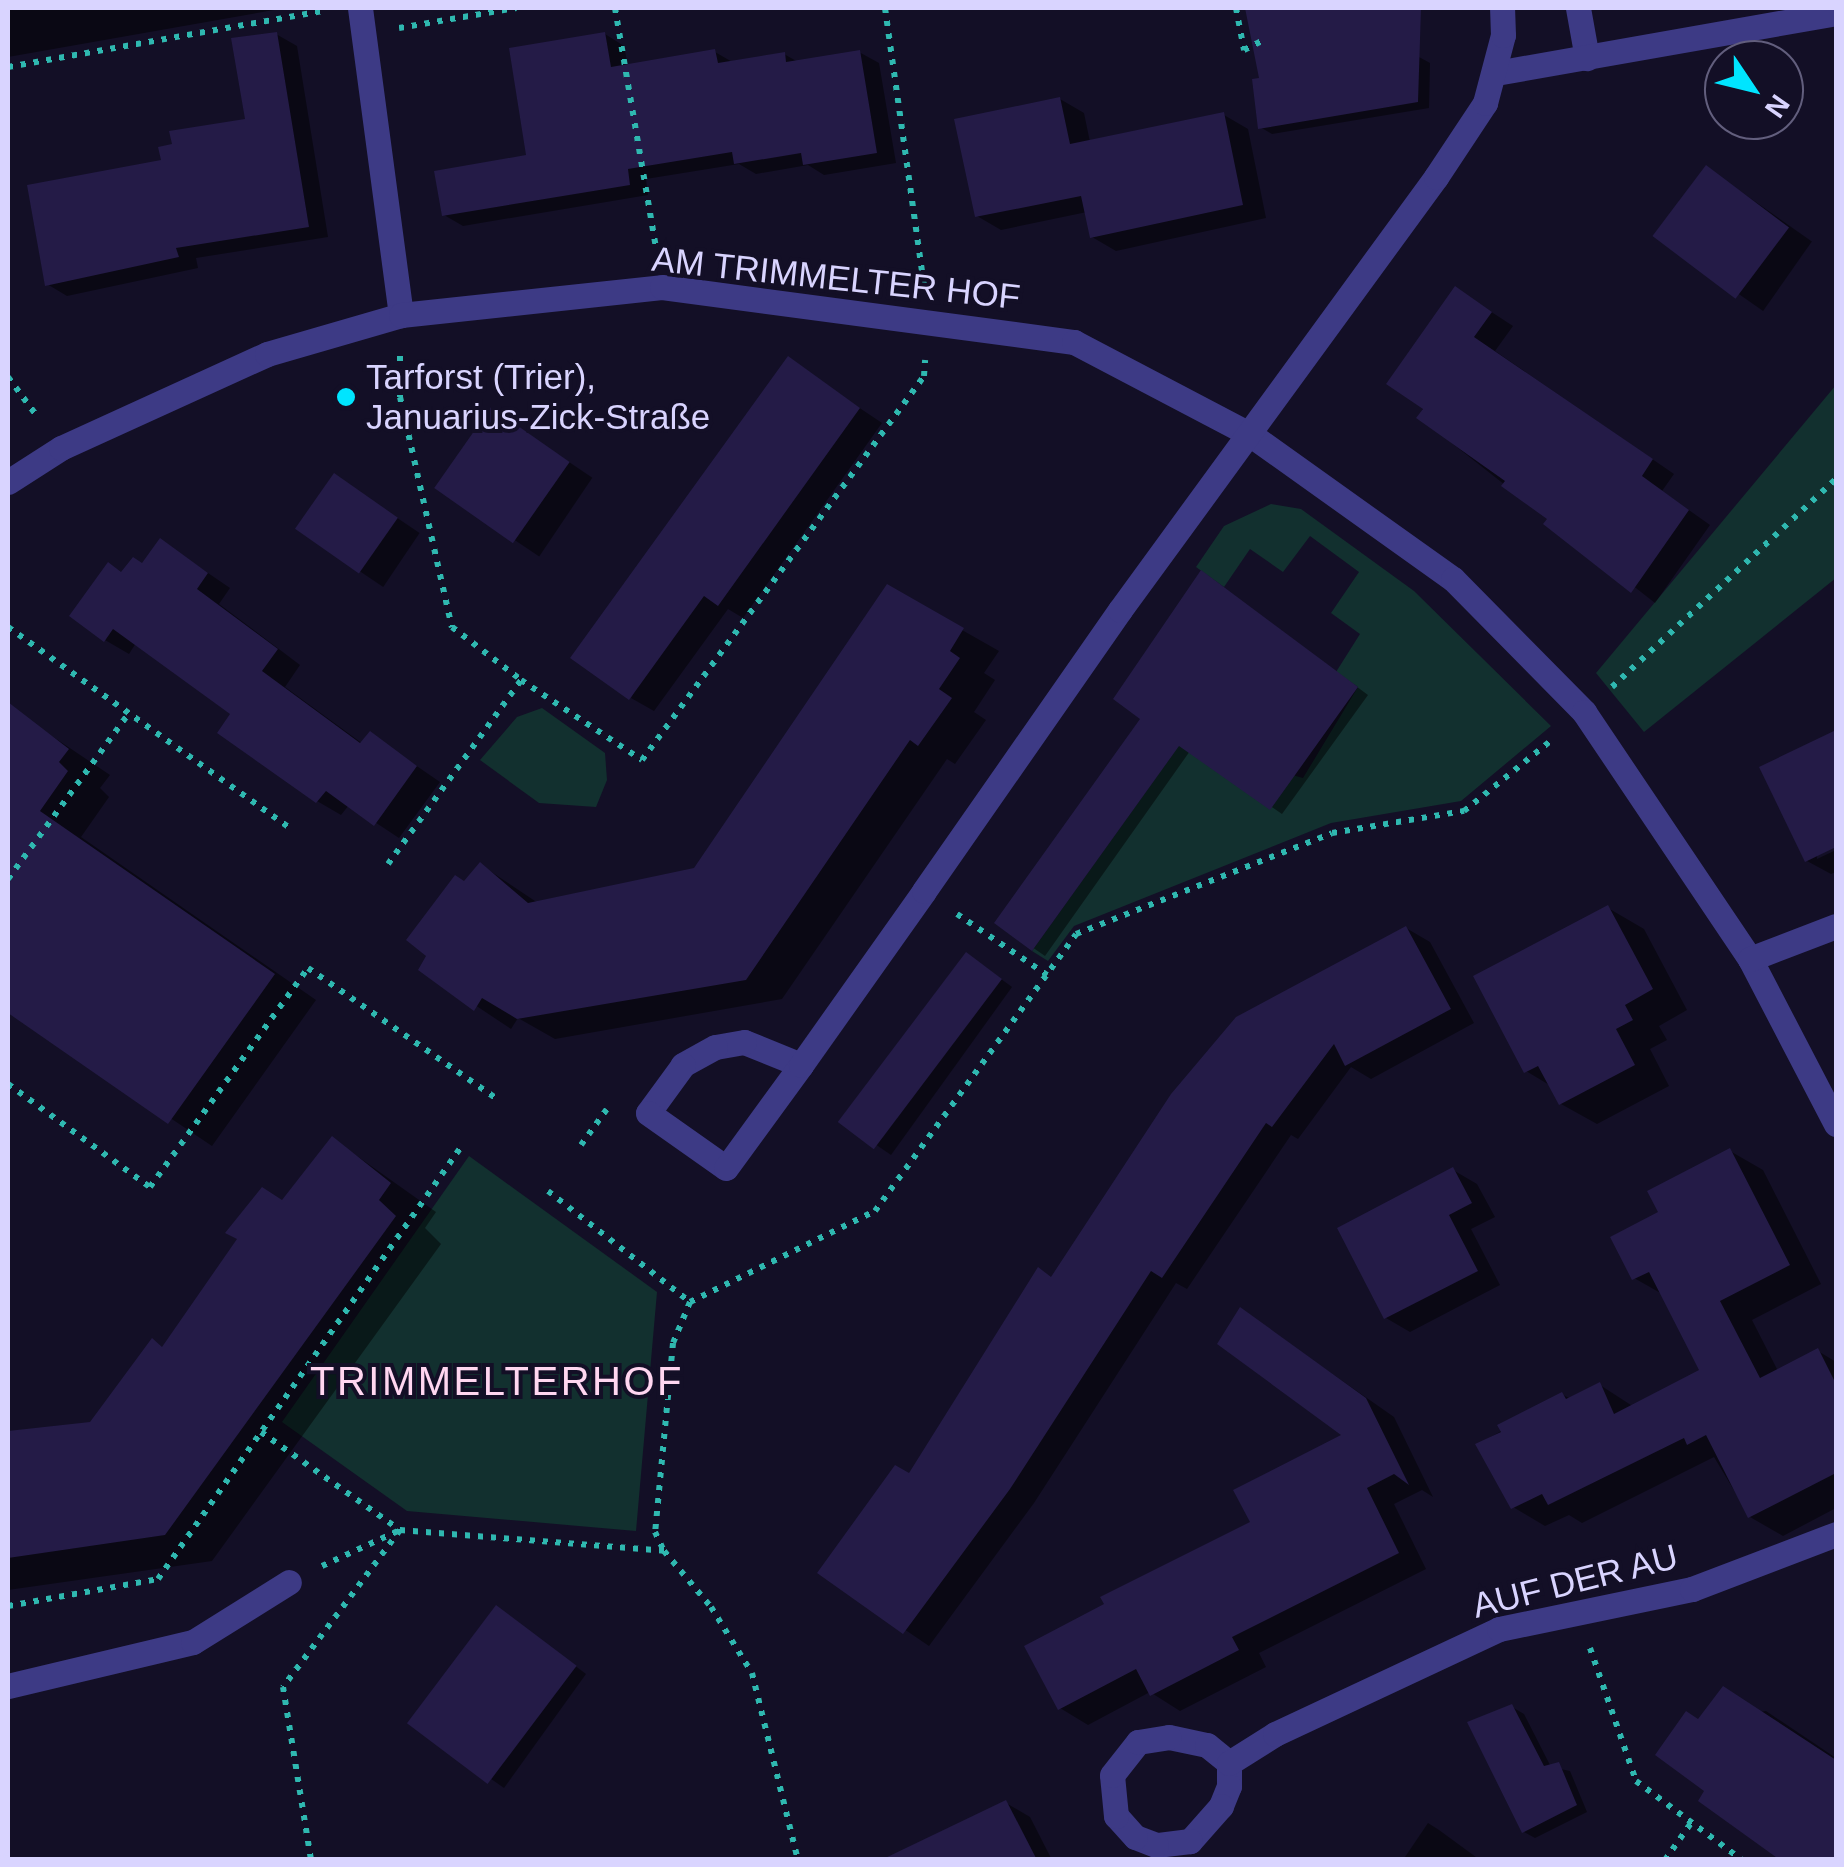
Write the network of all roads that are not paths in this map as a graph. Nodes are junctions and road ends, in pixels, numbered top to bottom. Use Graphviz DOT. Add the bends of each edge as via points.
graph roads {
  1 [pos="360,8"];
  2 [pos="1502,8"];
  3 [pos="1578,8"];
  4 [pos="1836,13"];
  5 [pos="1587,58"];
  6 [pos="1496,73"];
  7 [pos="400,315"];
  8 [pos="1251,436"];
  9 [pos="8,482"];
  10 [pos="1836,926"];
  11 [pos="1750,959"];
  12 [pos="801,1065"];
  13 [pos="1836,1124"];
  14 [pos="1836,1534"];
  15 [pos="290,1582"];
  16 [pos="8,1686"];
  17 [pos="1229,1763"];
  1 -- 7 [label="street"];
  2 -- 6 [label="street"];
  3 -- 5 [label="street"];
  4 -- 5 [label="street"];
  5 -- 6 [label="street"];
  6 -- 8 [label="street" via="1485,103 1436,176"];
  7 -- 8 [label="street, AM TRIMMELTER HOF" via="662,287 930,318 1074,342"];
  7 -- 9 [label="street, AM TRIMMELTER HOF" via="250,362 61,448"];
  8 -- 11 [label="street, AM TRIMMELTER HOF" via="1453,579 1584,712"];
  8 -- 12 [label="street"];
  10 -- 11 [label="street"];
  11 -- 13 [label="street, AM TRIMMELTER HOF"];
  12 -- 12 [label="street" via="726,1168 648,1113 683,1066 715,1047 744,1042"];
  14 -- 17 [label="street, AUF DER AU" via="1692,1588 1499,1630 1275,1734"];
  15 -- 16 [label="street" via="193,1642"];
  17 -- 17 [label="street" via="1190,1738 1138,1742 1112,1775 1116,1816 1156,1846 1190,1841 1222,1806"];
}
